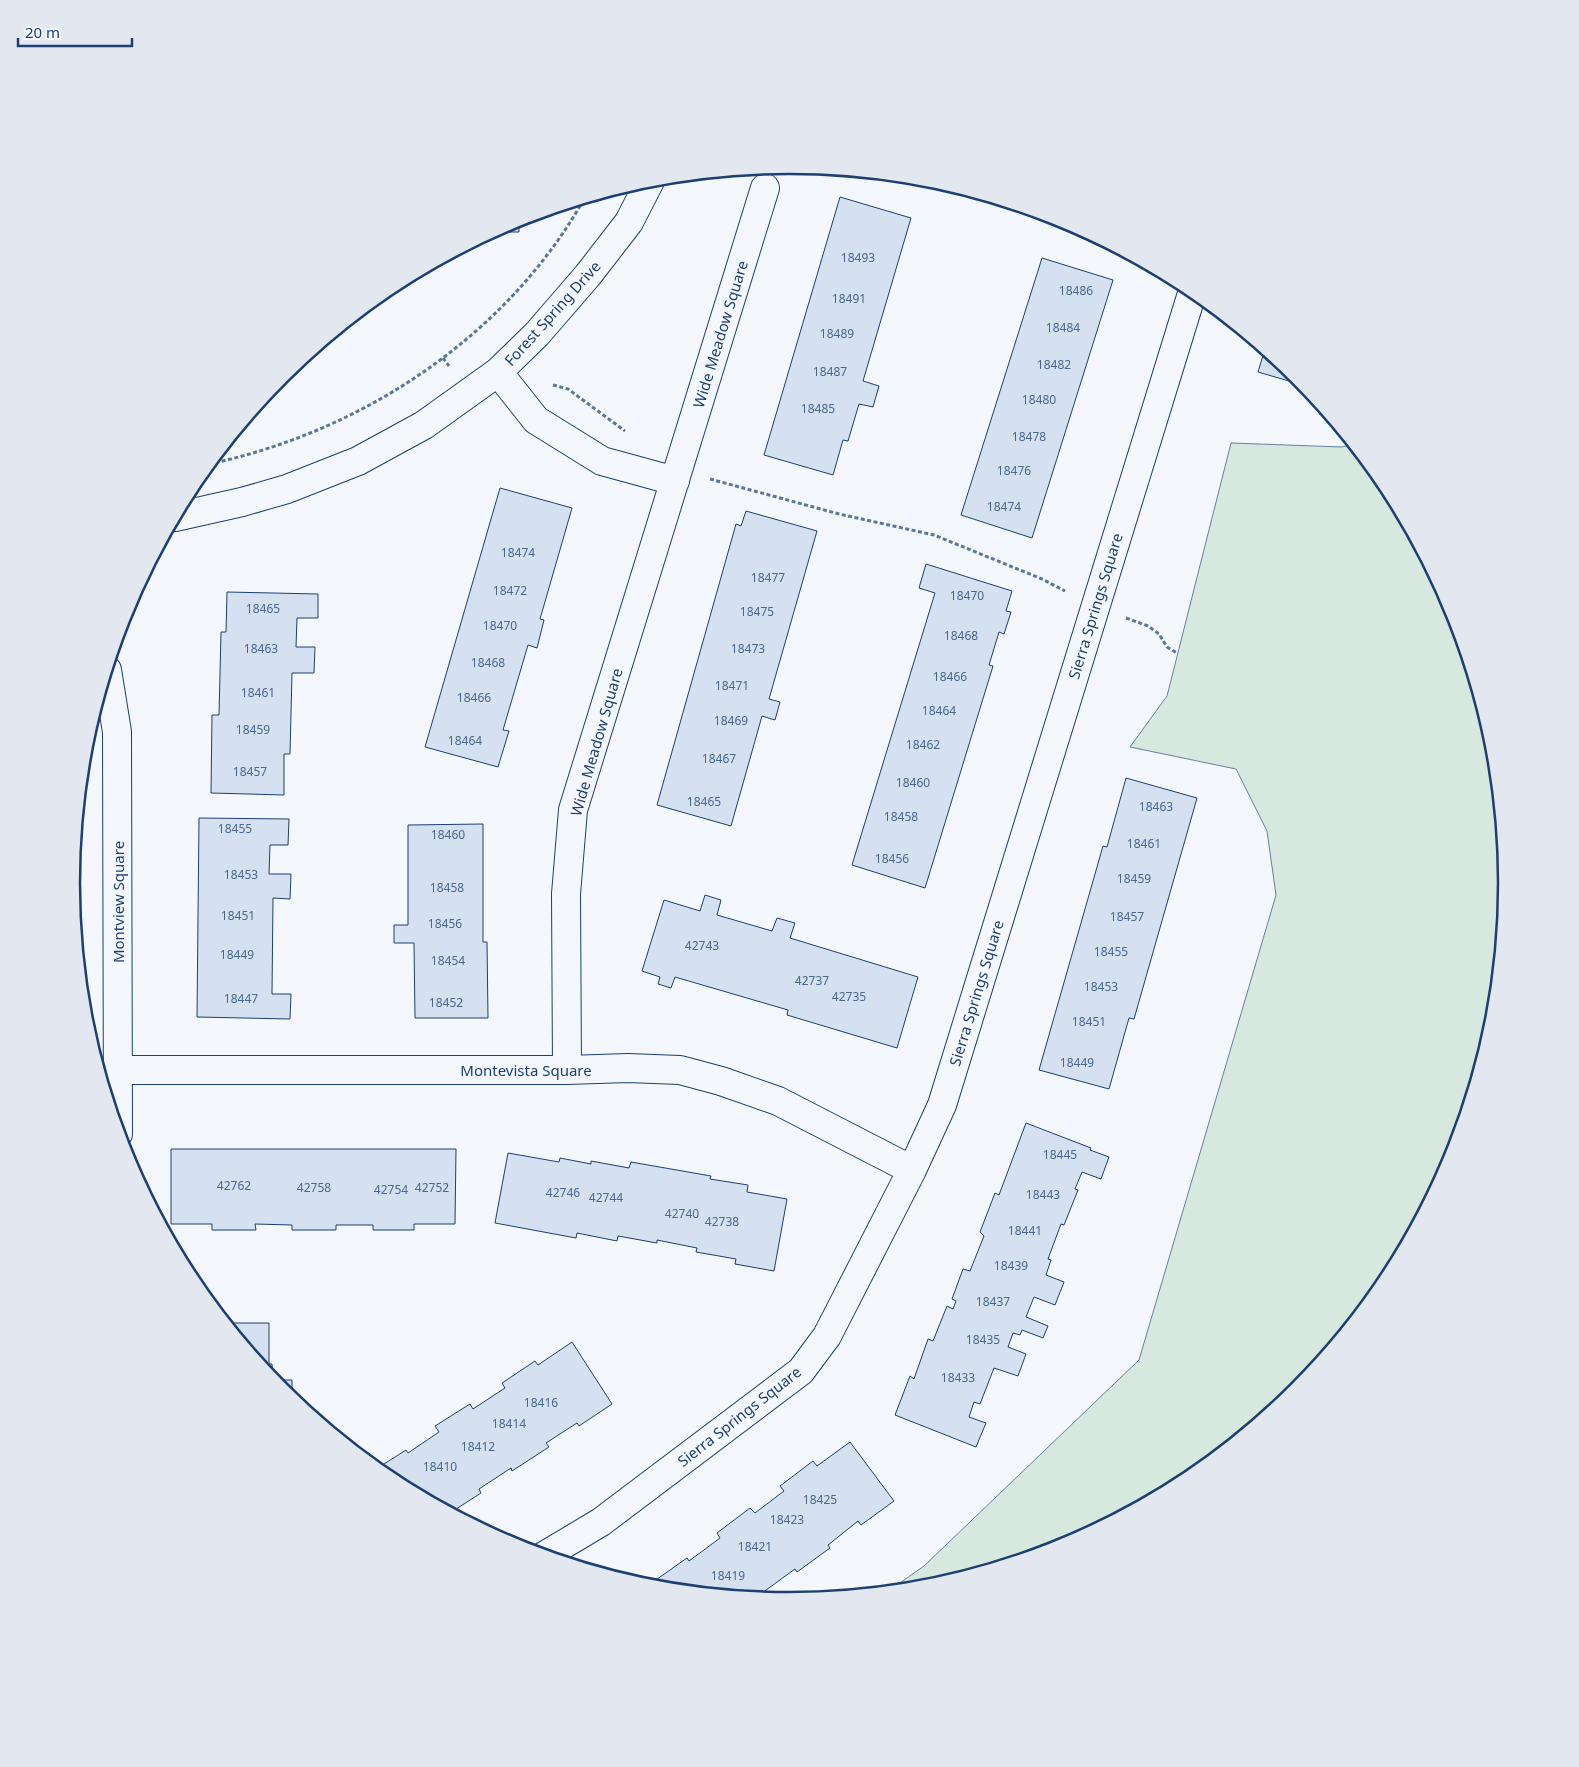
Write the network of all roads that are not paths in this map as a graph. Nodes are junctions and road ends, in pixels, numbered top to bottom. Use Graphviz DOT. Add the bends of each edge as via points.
graph roads {
  1 [pos="765,188"];
  2 [pos="646,189"];
  3 [pos="1190,299"];
  4 [pos="498,372"];
  5 [pos="677,476"];
  6 [pos="184,515"];
  7 [pos="109,683"];
  8 [pos="118,1070"];
  9 [pos="567,1070"];
  10 [pos="118,1112"];
  11 [pos="912,1170"];
  12 [pos="552,1551"];
  1 -- 5 [label="street, Wide Meadow Square"];
  2 -- 4 [label="street, Forest Spring Drive" via="630,222 588,275 537,334"];
  3 -- 11 [label="street, Sierra Springs Square" via="942,1105"];
  4 -- 5 [label="street" via="536,420 602,461"];
  4 -- 6 [label="street, Forest Spring Drive" via="424,425 358,461 287,489"];
  5 -- 9 [label="street, Wide Meadow Square" via="574,810 566,894"];
  7 -- 8 [label="street, Montview Square" via="117,732"];
  8 -- 9 [label="street, Montevista Square"];
  8 -- 10 [label="street, Montview Square"];
  9 -- 11 [label="street, Montevista Square" via="680,1070 721,1081 778,1101"];
  11 -- 12 [label="street, Sierra Springs Square" via="827,1336 800,1371 601,1522"];
}
